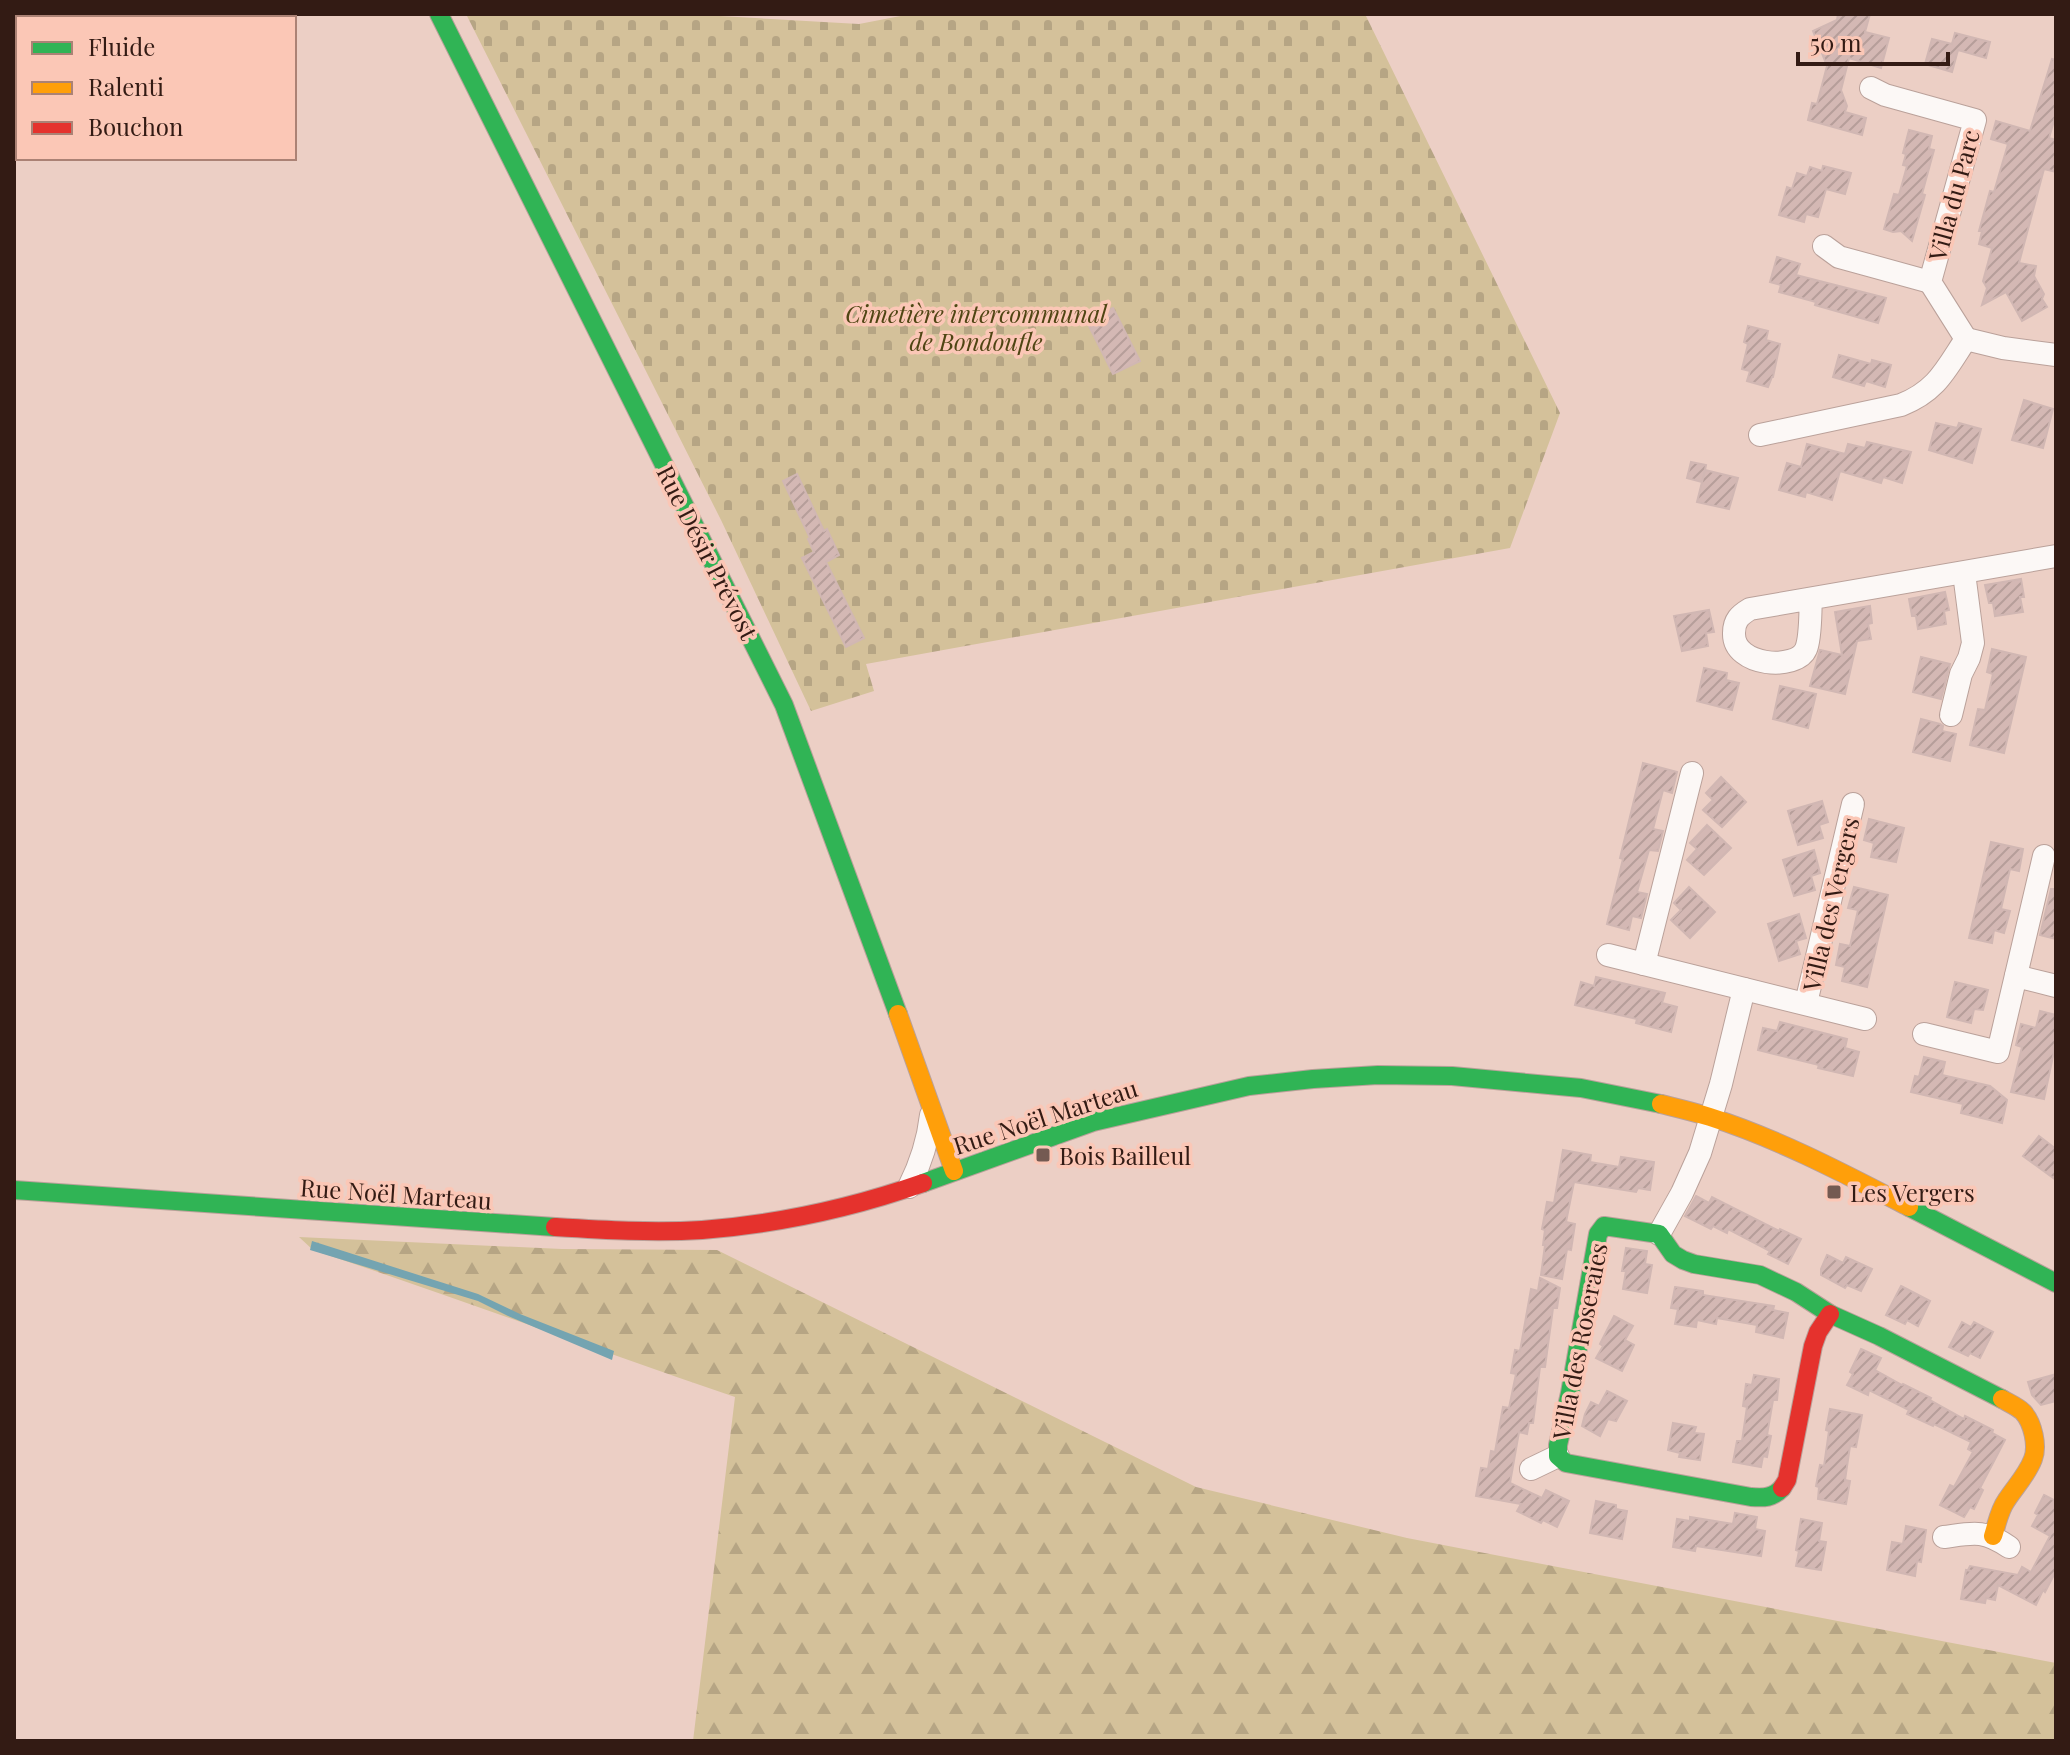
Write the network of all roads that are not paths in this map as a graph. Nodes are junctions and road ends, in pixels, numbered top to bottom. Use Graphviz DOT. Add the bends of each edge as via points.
graph roads {
  1 [pos="439,14"];
  2 [pos="1871,88"];
  3 [pos="1824,246"];
  4 [pos="1930,282"];
  5 [pos="1966,339"];
  6 [pos="2056,355"];
  7 [pos="1760,435"];
  8 [pos="2056,556"];
  9 [pos="1964,573"];
  10 [pos="1811,599"];
  11 [pos="1951,715"];
  12 [pos="1692,773"];
  13 [pos="1853,804"];
  14 [pos="2044,856"];
  15 [pos="1608,955"];
  16 [pos="1644,964"];
  17 [pos="2016,976"];
  18 [pos="2056,986"];
  19 [pos="1744,989"];
  20 [pos="1806,1003"];
  21 [pos="1865,1019"];
  22 [pos="1924,1034"];
  23 [pos="932,1110"];
  24 [pos="1710,1117"];
  25 [pos="954,1171"];
  26 [pos="909,1187"];
  27 [pos="14,1190"];
  28 [pos="1659,1234"];
  29 [pos="2056,1283"];
  30 [pos="1830,1314"];
  31 [pos="1558,1456"];
  32 [pos="1531,1469"];
  33 [pos="1944,1537"];
  34 [pos="2001,1542"];
  1 -- 23 [label="street, Rue Désir Prévost" via="784,705"];
  2 -- 4 [label="street, Villa du Parc" via="1975,120"];
  3 -- 4 [label="street, Villa du Parc" via="1839,257"];
  4 -- 5 [label="street, Villa du Parc"];
  5 -- 6 [label="street"];
  5 -- 7 [label="street" via="1919,398"];
  8 -- 9 [label="street"];
  9 -- 10 [label="street"];
  9 -- 11 [label="street" via="1973,643"];
  12 -- 16 [label="street"];
  13 -- 20 [label="street, Villa des Vergers"];
  14 -- 17 [label="street"];
  15 -- 16 [label="street, Villa des Vergers"];
  16 -- 19 [label="street, Villa des Vergers"];
  17 -- 18 [label="street"];
  17 -- 22 [label="street" via="1998,1052"];
  19 -- 20 [label="street, Villa des Vergers"];
  19 -- 24 [label="street"];
  20 -- 21 [label="street, Villa des Vergers"];
  23 -- 25 [label="street, Rue Désir Prévost"];
  23 -- 26 [label="street, Rue Désir Prévost" via="929,1139"];
  24 -- 25 [label="street, Rue Noël Marteau" via="1647,1100 1533,1083 1452,1076 1313,1079 1249,1086 1107,1118"];
  24 -- 28 [label="street" via="1700,1153"];
  24 -- 29 [label="street, Rue Noël Marteau" via="1835,1169"];
  25 -- 26 [label="street, Rue Noël Marteau"];
  26 -- 27 [label="street, Rue Noël Marteau" via="877,1199 761,1223 634,1231"];
  28 -- 30 [label="street" via="1683,1260 1760,1275"];
  28 -- 31 [label="street, Villa des Roseraies" via="1597,1220"];
  30 -- 31 [label="street, Villa des Roseraies" via="1813,1346 1787,1480 1774,1496 1751,1497 1566,1463"];
  30 -- 34 [label="street" via="2022,1411 2033,1433 2034,1458 2001,1510"];
  31 -- 32 [label="street, Villa des Roseraies"];
  33 -- 34 [label="street" via="1974,1532"];
}
